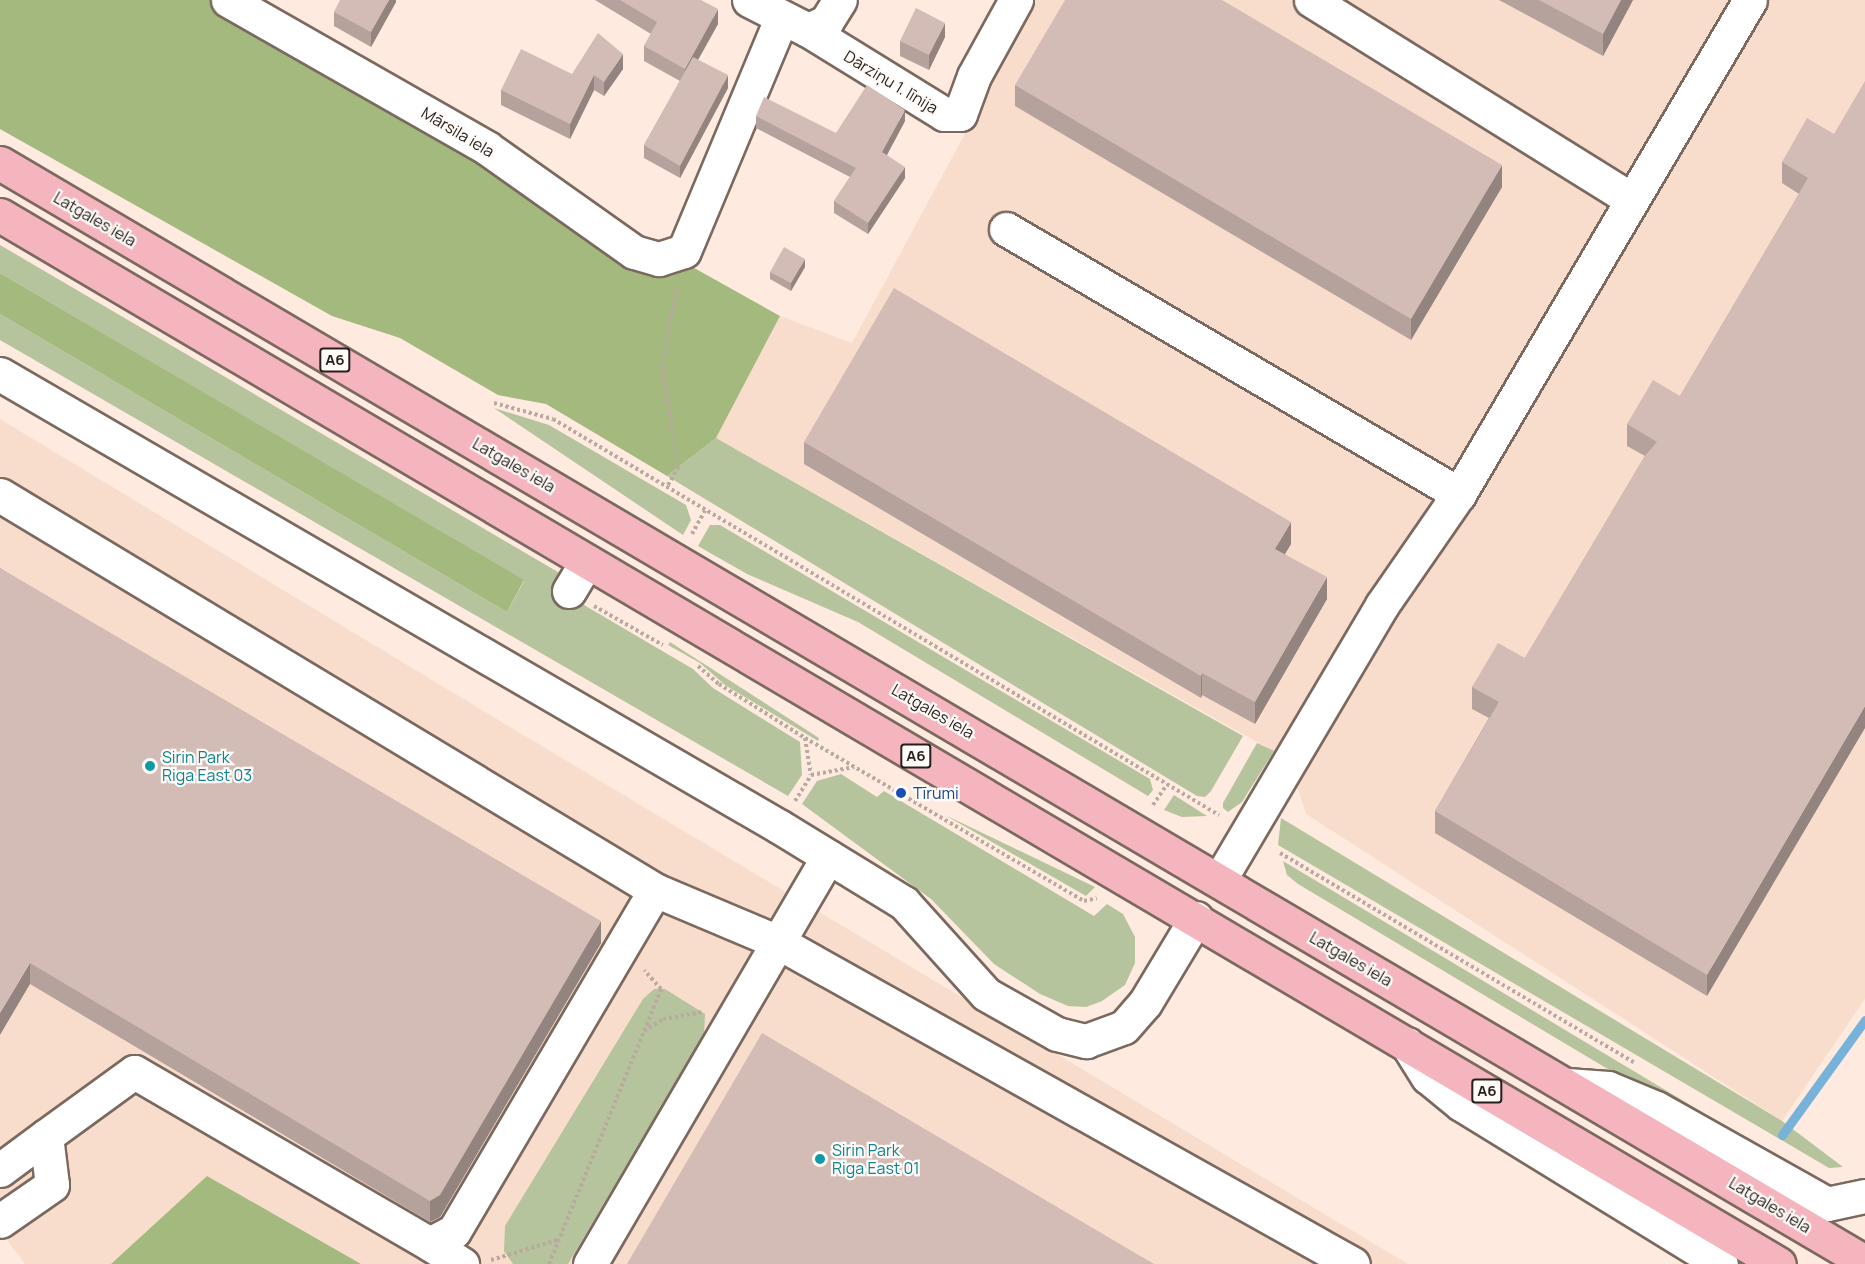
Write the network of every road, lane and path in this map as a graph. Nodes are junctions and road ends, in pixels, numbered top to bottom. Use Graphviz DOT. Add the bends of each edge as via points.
graph roads {
  1 [pos="228,0"];
  2 [pos="749,0"];
  3 [pos="840,0"];
  4 [pos="1016,0"];
  5 [pos="1311,0"];
  6 [pos="1750,0"];
  7 [pos="795,25"];
  8 [pos="0,163"];
  9 [pos="1632,200"];
  10 [pos="0,215"];
  11 [pos="1006,229"];
  12 [pos="684,251"];
  13 [pos="0,374"];
  14 [pos="494,402"];
  15 [pos="668,485"];
  16 [pos="1459,494"];
  17 [pos="0,495"];
  18 [pos="706,508"];
  19 [pos="687,543"];
  20 [pos="586,563"];
  21 [pos="569,591"];
  22 [pos="666,647"];
  23 [pos="697,664"];
  24 [pos="805,738"];
  25 [pos="855,767"];
  26 [pos="811,776"];
  27 [pos="1167,784"];
  28 [pos="1153,805"];
  29 [pos="1219,815"];
  30 [pos="780,827"];
  31 [pos="1280,853"];
  32 [pos="828,856"];
  33 [pos="1220,879"];
  34 [pos="655,890"];
  35 [pos="1102,890"];
  36 [pos="1196,918"];
  37 [pos="776,941"];
  38 [pos="623,944"];
  39 [pos="740,1005"];
  40 [pos="644,1031"];
  41 [pos="1407,1044"];
  42 [pos="1635,1063"];
  43 [pos="1567,1085"];
  44 [pos="46,1136"];
  45 [pos="0,1170"];
  46 [pos="1864,1196"];
  47 [pos="0,1221"];
  48 [pos="559,1239"];
  49 [pos="430,1244"];
  50 [pos="1865,1262"];
  51 [pos="474,1263"];
  52 [pos="549,1264"];
  53 [pos="590,1264"];
  54 [pos="1353,1264"];
  55 [pos="1721,1264"];
  56 [pos="1779,1264"];
  1 -- 12 [label="street, Mārsila iela" via="487,148 634,252 659,259"];
  2 -- 7 [label="street"];
  3 -- 7 [label="street" via="826,22"];
  4 -- 7 [label="street, Dārziņu 1. līnija" via="974,76 960,114 944,114"];
  5 -- 9 [label="street"];
  6 -- 9 [label="street"];
  7 -- 12 [label="street"];
  8 -- 33 [label="highway, Latgales iela / A6"];
  9 -- 16 [label="street"];
  10 -- 20 [label="highway, A6"];
  11 -- 16 [label="street"];
  12 -- 15 [label="path" via="662,366 678,468"];
  13 -- 30 [label="street"];
  14 -- 15 [label="path" via="553,419"];
  15 -- 18 [label="path"];
  16 -- 33 [label="street" via="1382,605"];
  17 -- 34 [label="street"];
  18 -- 19 [label="path"];
  18 -- 27 [label="path"];
  20 -- 21 [label="street"];
  20 -- 36 [label="highway, A6"];
  21 -- 22 [label="path"];
  23 -- 24 [label="path" via="718,684"];
  24 -- 25 [label="path"];
  24 -- 26 [label="path"];
  25 -- 26 [label="path"];
  25 -- 35 [label="path" via="1084,901 1095,901"];
  26 -- 30 [label="path"];
  27 -- 28 [label="path"];
  27 -- 29 [label="path"];
  30 -- 32 [label="street"];
  31 -- 42 [label="path"];
  32 -- 36 [label="street" via="903,903 986,994 1057,1034 1086,1041 1124,1027 1145,1004"];
  32 -- 37 [label="street"];
  33 -- 36 [label="highway"];
  33 -- 43 [label="highway, Latgales iela / A6"];
  34 -- 37 [label="street"];
  34 -- 38 [label="street"];
  36 -- 41 [label="highway, A6"];
  37 -- 39 [label="street"];
  37 -- 54 [label="street"];
  38 -- 40 [label="path" via="661,989"];
  38 -- 49 [label="street" via="454,1231"];
  39 -- 40 [label="path" via="663,1019"];
  39 -- 53 [label="street"];
  40 -- 48 [label="path"];
  41 -- 55 [label="street, A6" via="1428,1077 1461,1104"];
  41 -- 56 [label="highway, A6"];
  43 -- 46 [label="street" via="1608,1088 1656,1108 1827,1204"];
  43 -- 50 [label="highway, Latgales iela / A6"];
  44 -- 45 [label="street"];
  44 -- 47 [label="street" via="52,1185"];
  44 -- 49 [label="street" via="134,1072"];
  48 -- 51 [label="path"];
  48 -- 52 [label="path"];
  49 -- 51 [label="street"];
}
